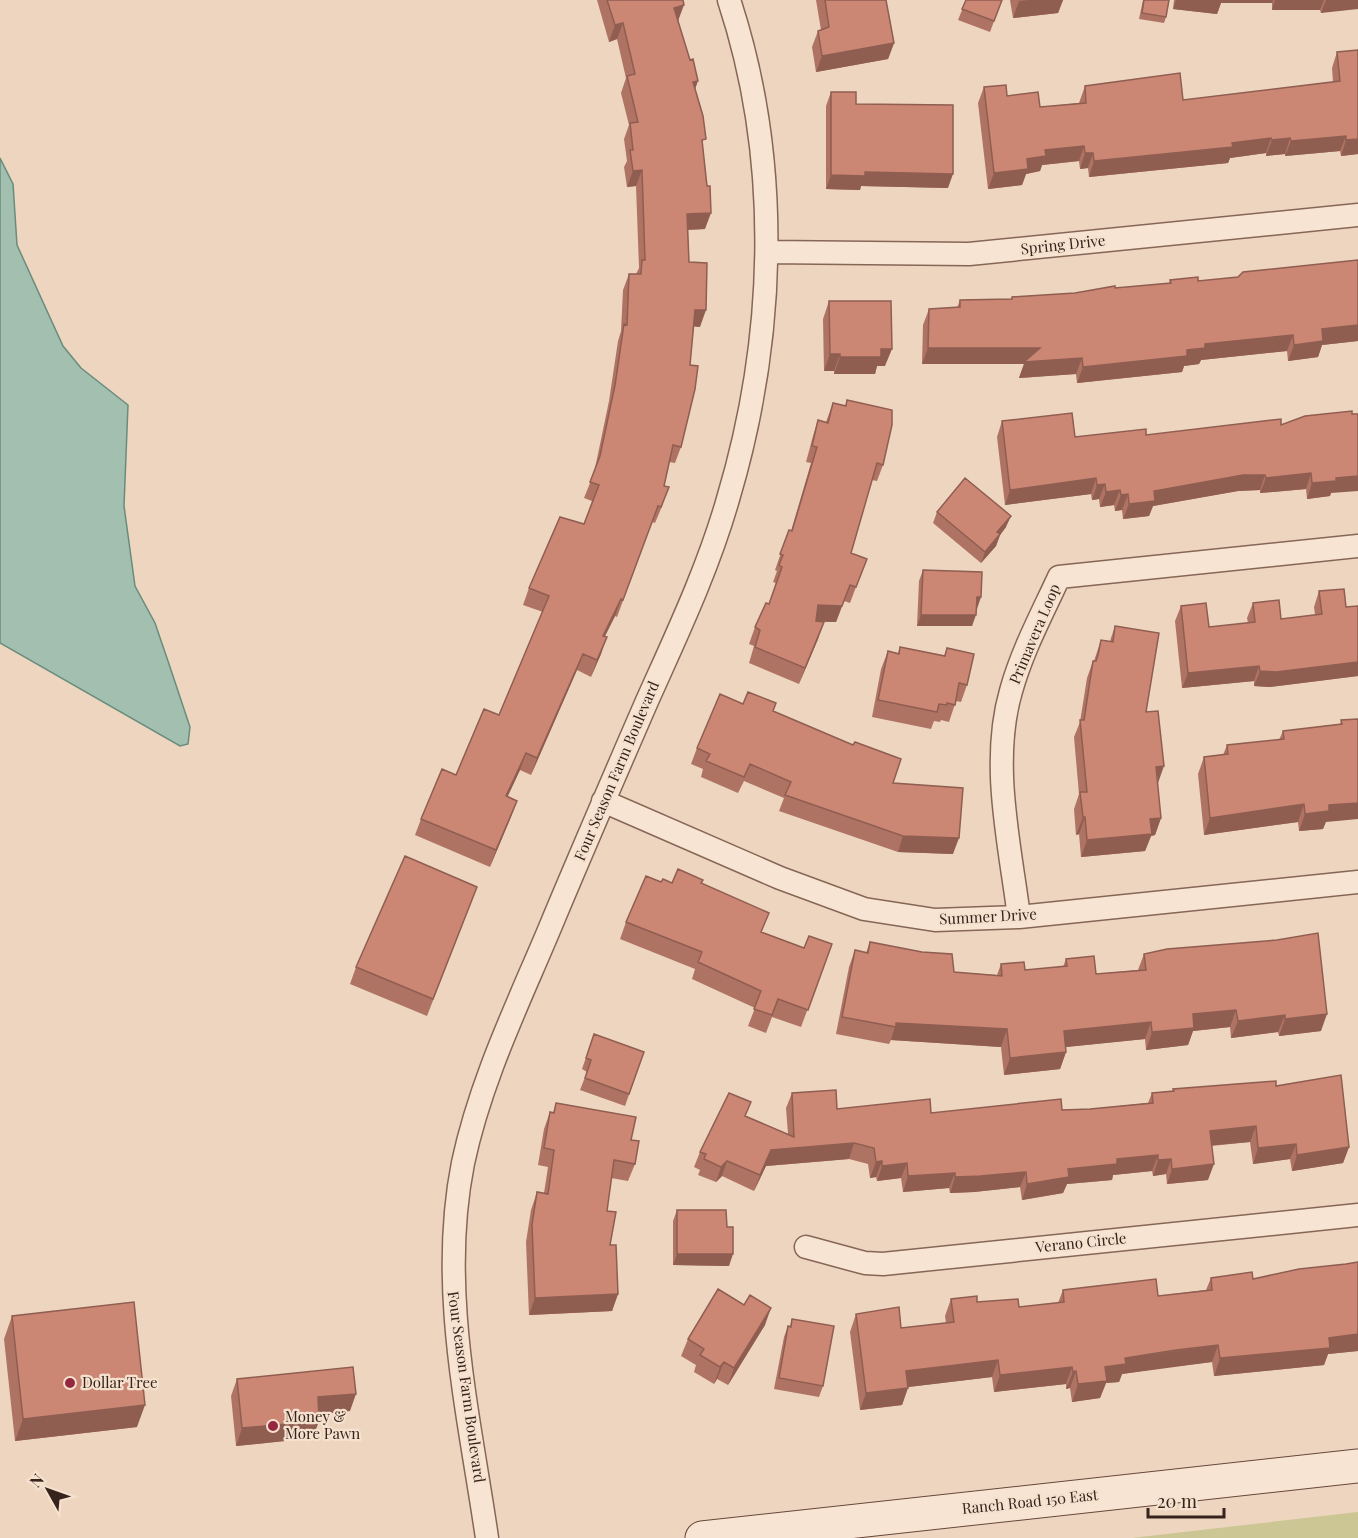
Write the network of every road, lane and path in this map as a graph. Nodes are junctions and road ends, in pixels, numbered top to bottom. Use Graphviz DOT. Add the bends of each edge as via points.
graph roads {
  1 [pos="729,0"];
  2 [pos="1358,215"];
  3 [pos="768,252"];
  4 [pos="1358,546"];
  5 [pos="603,801"];
  6 [pos="1358,882"];
  7 [pos="1019,917"];
  8 [pos="1358,1215"];
  9 [pos="806,1247"];
  10 [pos="1358,1466"];
  11 [pos="487,1538"];
  12 [pos="702,1538"];
  1 -- 3 [label="street, Four Season Farm Boulevard" via="747,64 756,118"];
  2 -- 3 [label="street, Spring Drive" via="969,254"];
  3 -- 5 [label="street, Four Season Farm Boulevard" via="756,376 728,499 692,601"];
  4 -- 7 [label="street, Primavera Loop" via="1059,578 1024,651 1010,691 1004,727 1005,799"];
  5 -- 7 [label="street, Summer Drive" via="780,878 864,909 935,920"];
  5 -- 11 [label="street, Four Season Farm Boulevard" via="494,1062 464,1160 455,1208 453,1290"];
  6 -- 7 [label="street, Summer Drive"];
  8 -- 9 [label="street, Verano Circle" via="883,1264"];
  10 -- 12 [label="main road, Ranch Road 150 East"];
}
